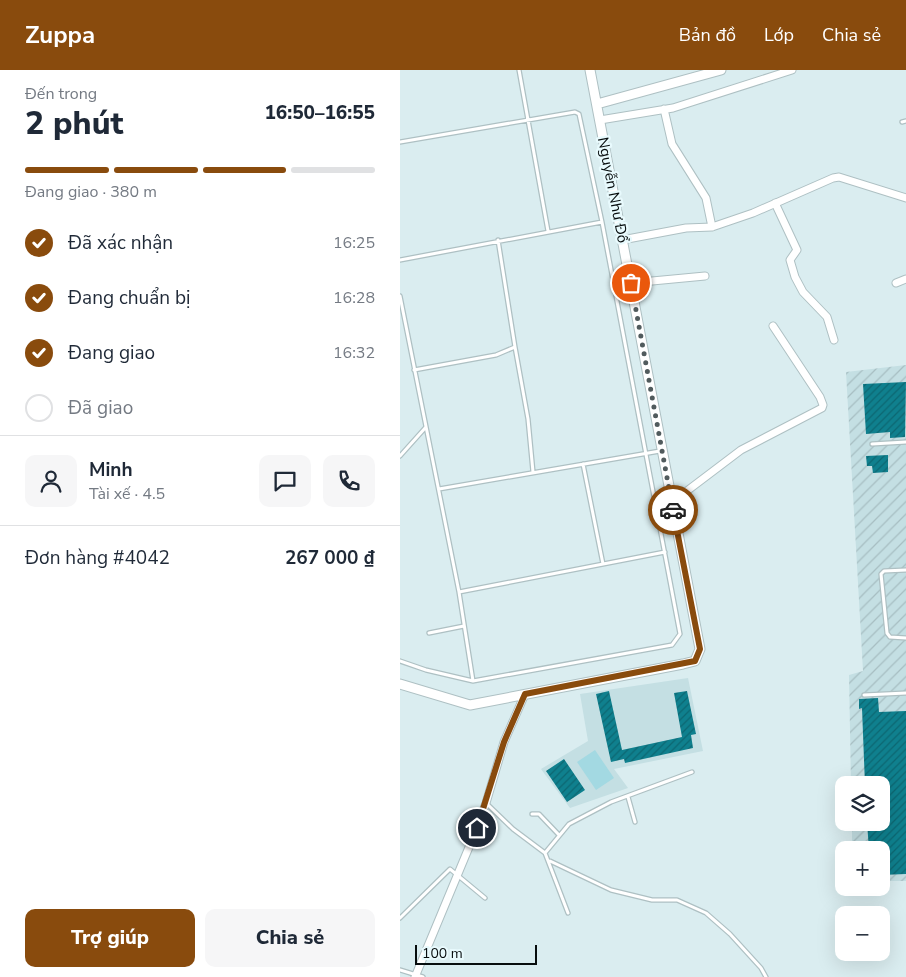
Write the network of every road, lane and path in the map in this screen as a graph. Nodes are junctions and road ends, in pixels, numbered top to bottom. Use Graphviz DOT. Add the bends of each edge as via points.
graph roads {
  1 [pos="519,70"];
  2 [pos="590,70"];
  3 [pos="721,70"];
  4 [pos="792,70"];
  5 [pos="597,104"];
  6 [pos="664,109"];
  7 [pos="528,118"];
  8 [pos="600,120"];
  9 [pos="400,142"];
  10 [pos="906,198"];
  11 [pos="775,203"];
  12 [pos="602,222"];
  13 [pos="712,227"];
  14 [pos="548,231"];
  15 [pos="498,240"];
  16 [pos="622,240"];
  17 [pos="400,260"];
  18 [pos="705,276"];
  19 [pos="906,279"];
  20 [pos="631,283"];
  21 [pos="896,283"];
  22 [pos="400,296"];
  23 [pos="773,326"];
  24 [pos="834,340"];
  25 [pos="515,347"];
  26 [pos="414,370"];
  27 [pos="426,427"];
  28 [pos="906,442"];
  29 [pos="872,444"];
  30 [pos="662,450"];
  31 [pos="646,453"];
  32 [pos="400,456"];
  33 [pos="583,464"];
  34 [pos="534,472"];
  35 [pos="439,489"];
  36 [pos="671,503"];
  37 [pos="665,552"];
  38 [pos="603,564"];
  39 [pos="906,570"];
  40 [pos="459,592"];
  41 [pos="464,626"];
  42 [pos="429,633"];
  43 [pos="906,638"];
  44 [pos="400,661"];
  45 [pos="473,681"];
  46 [pos="400,684"];
  47 [pos="906,693"];
  48 [pos="525,694"];
  49 [pos="864,695"];
  50 [pos="692,772"];
  51 [pos="628,797"];
  52 [pos="486,803"];
  53 [pos="532,814"];
  54 [pos="635,822"];
  55 [pos="559,835"];
  56 [pos="545,853"];
  57 [pos="550,861"];
  58 [pos="458,875"];
  59 [pos="485,898"];
  60 [pos="568,913"];
  61 [pos="400,918"];
  62 [pos="400,970"];
  63 [pos="418,976"];
  64 [pos="766,977"];
  1 -- 7 [label="lane"];
  2 -- 5 [label="street, Nguyễn Như Đổ"];
  3 -- 5 [label="street"];
  4 -- 6 [label="street"];
  5 -- 8 [label="street, Nguyễn Như Đổ"];
  6 -- 8 [label="street"];
  6 -- 13 [label="street" via="672,144 706,198"];
  7 -- 9 [label="lane"];
  7 -- 12 [label="lane" via="579,114"];
  7 -- 14 [label="lane"];
  8 -- 16 [label="street, Nguyễn Như Đổ"];
  10 -- 11 [label="street" via="833,178"];
  11 -- 13 [label="street"];
  11 -- 24 [label="street" via="797,250 790,260 794,277 803,292 827,317"];
  12 -- 14 [label="lane"];
  12 -- 31 [label="lane"];
  13 -- 16 [label="street" via="686,228"];
  14 -- 15 [label="lane"];
  15 -- 17 [label="lane"];
  15 -- 25 [label="lane"];
  16 -- 20 [label="street, Nguyễn Như Đổ"];
  18 -- 20 [label="street"];
  19 -- 21 [label="street"];
  20 -- 30 [label="street, Nguyễn Như Đổ"];
  22 -- 26 [label="lane"];
  23 -- 36 [label="street" via="820,397 822,408 741,450"];
  25 -- 26 [label="lane" via="496,355"];
  25 -- 34 [label="lane"];
  26 -- 27 [label="lane"];
  27 -- 32 [label="lane"];
  27 -- 35 [label="lane"];
  28 -- 29 [label="lane"];
  30 -- 31 [label="lane"];
  30 -- 36 [label="street, Nguyễn Như Đổ"];
  31 -- 33 [label="lane"];
  31 -- 37 [label="lane"];
  33 -- 34 [label="lane"];
  33 -- 38 [label="lane"];
  34 -- 35 [label="lane"];
  35 -- 40 [label="lane"];
  36 -- 48 [label="street, Nguyễn Như Đổ" via="700,649 695,661"];
  37 -- 38 [label="lane"];
  37 -- 45 [label="lane" via="680,634 672,645"];
  38 -- 40 [label="lane"];
  39 -- 43 [label="lane" via="884,571 882,574 887,633 890,637"];
  40 -- 41 [label="lane"];
  41 -- 42 [label="lane"];
  41 -- 45 [label="lane"];
  44 -- 45 [label="lane"];
  46 -- 48 [label="street, Nguyễn Như Đổ" via="470,705"];
  47 -- 49 [label="lane"];
  48 -- 52 [label="street" via="504,742"];
  50 -- 51 [label="lane"];
  51 -- 54 [label="lane"];
  51 -- 55 [label="lane" via="611,802 569,824"];
  52 -- 56 [label="lane"];
  52 -- 58 [label="street"];
  53 -- 55 [label="lane" via="539,814"];
  55 -- 56 [label="lane"];
  56 -- 57 [label="lane"];
  57 -- 60 [label="lane"];
  57 -- 64 [label="lane" via="610,890 652,900 677,900 706,913 730,934"];
  58 -- 59 [label="lane"];
  58 -- 61 [label="lane" via="450,869"];
  58 -- 63 [label="street"];
  62 -- 63 [label="lane"];
}
